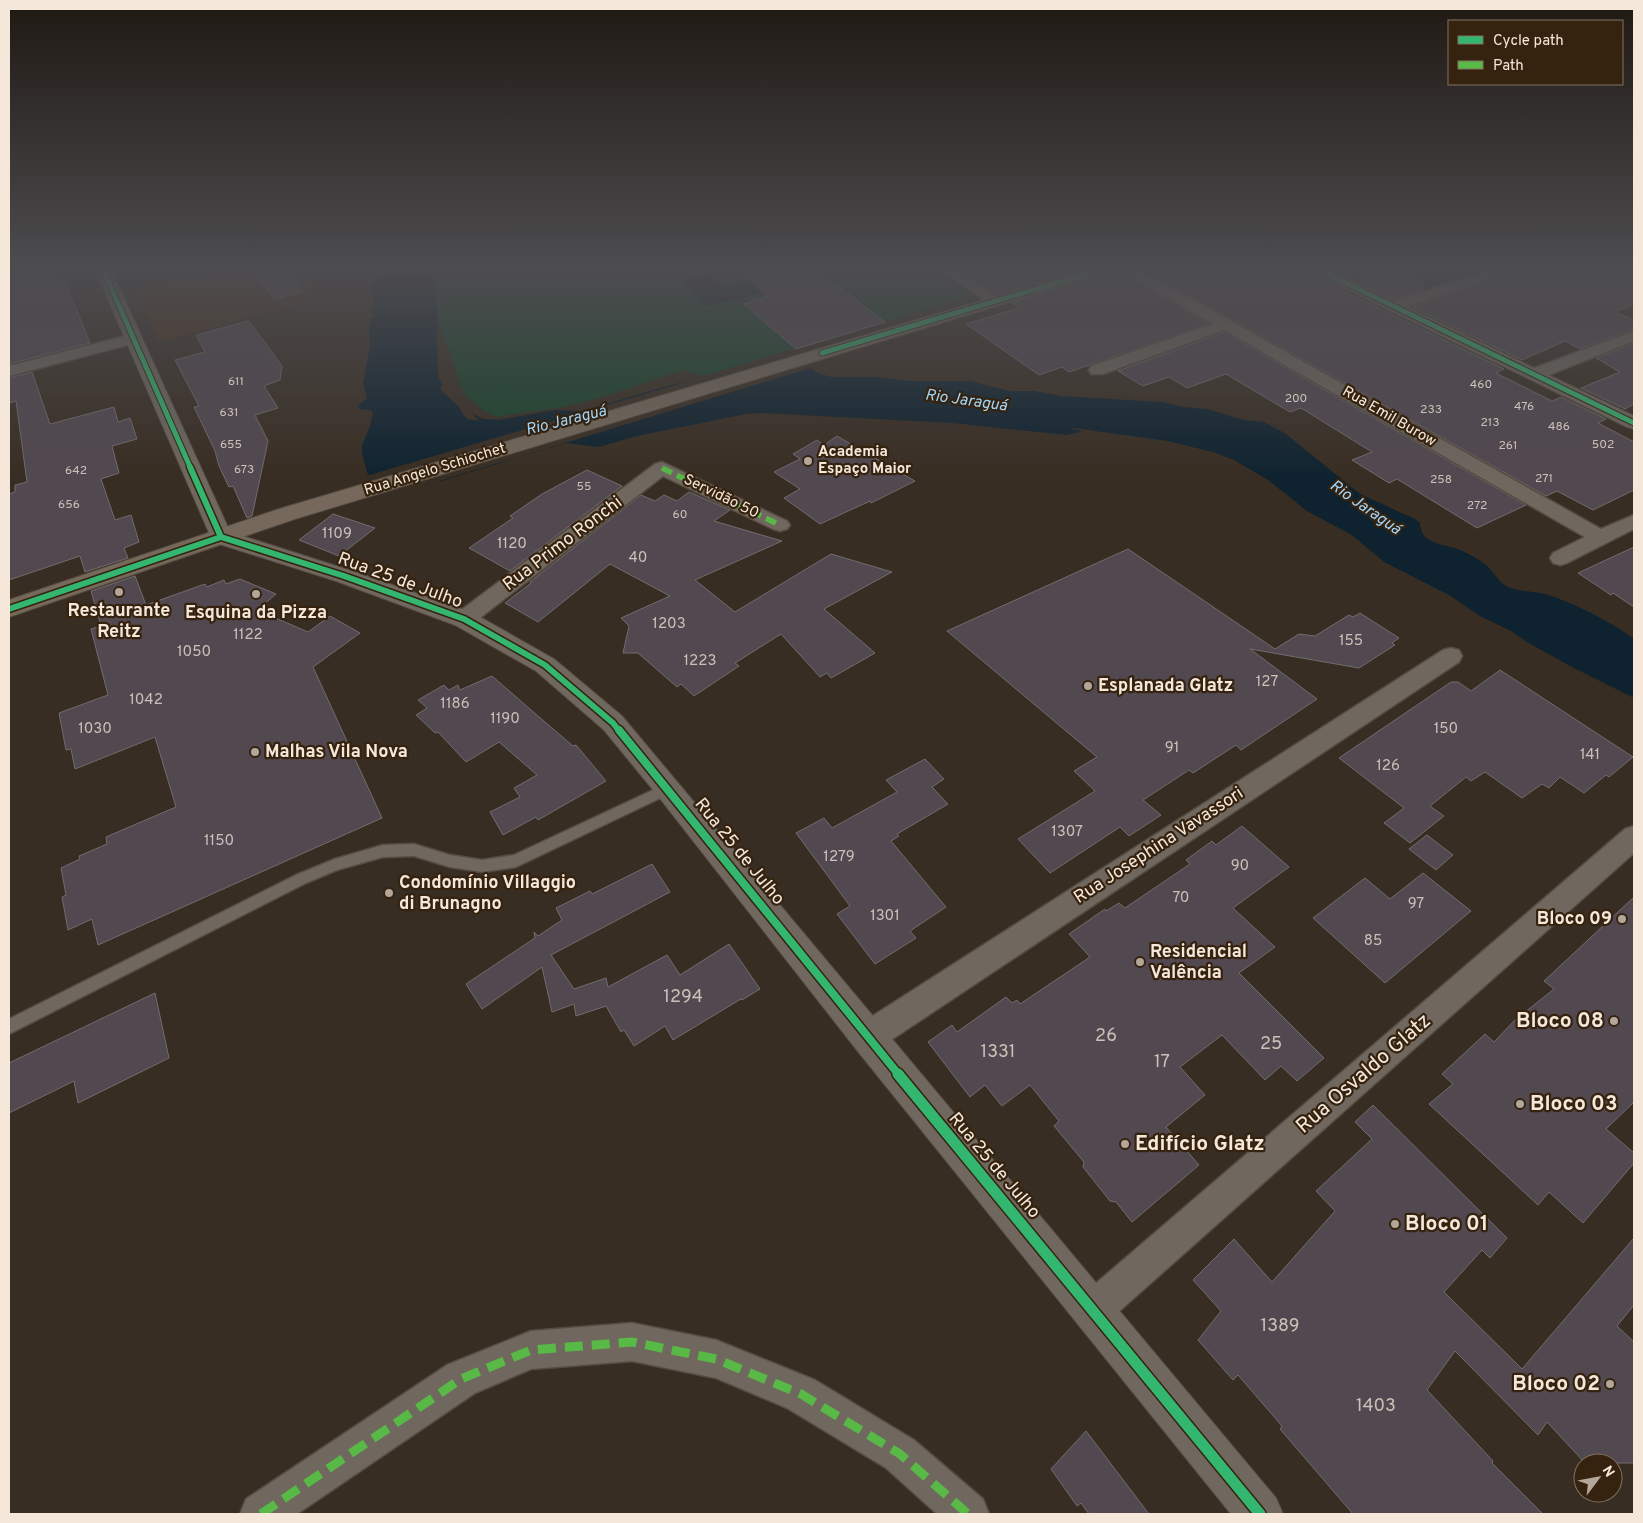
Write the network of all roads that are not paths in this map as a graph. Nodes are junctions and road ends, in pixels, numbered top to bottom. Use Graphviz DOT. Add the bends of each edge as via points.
graph roads {
  1 [pos="871,338"];
  2 [pos="1187,338"];
  3 [pos="1252,338"];
  4 [pos="1461,338"];
  5 [pos="1629,338"];
  6 [pos="133,339"];
  7 [pos="1096,370"];
  8 [pos="9,371"];
  9 [pos="1535,374"];
  10 [pos="1634,423"];
  11 [pos="662,468"];
  12 [pos="1634,521"];
  13 [pos="780,525"];
  14 [pos="220,537"];
  15 [pos="1601,538"];
  16 [pos="1560,558"];
  17 [pos="9,610"];
  18 [pos="464,619"];
  19 [pos="1451,656"];
  20 [pos="668,788"];
  21 [pos="1634,837"];
  22 [pos="9,1027"];
  23 [pos="868,1037"];
  24 [pos="1093,1310"];
  25 [pos="261,1514"];
  26 [pos="968,1514"];
  27 [pos="1260,1514"];
  1 -- 14 [label="main road, Rua Angelo Schiochet"];
  2 -- 7 [label="street"];
  3 -- 15 [label="street, Rua Emil Burow"];
  4 -- 9 [label="main road"];
  5 -- 9 [label="street"];
  6 -- 8 [label="street"];
  6 -- 14 [label="main road"];
  9 -- 10 [label="main road"];
  11 -- 13 [label="street, Servidão 50"];
  11 -- 18 [label="street, Rua Primo Ronchi"];
  12 -- 15 [label="street"];
  14 -- 17 [label="main road"];
  14 -- 18 [label="main road, Rua 25 de Julho" via="344,576"];
  15 -- 16 [label="street"];
  18 -- 20 [label="main road, Rua 25 de Julho" via="545,665 613,723"];
  19 -- 23 [label="street, Rua Josephina Vavassori"];
  20 -- 22 [label="lane" via="516,861 482,866 414,850 383,851 335,865"];
  20 -- 23 [label="main road, Rua 25 de Julho"];
  21 -- 24 [label="street, Rua Osvaldo Glatz"];
  23 -- 24 [label="main road, Rua 25 de Julho"];
  24 -- 27 [label="main road, Rua 25 de Julho"];
  25 -- 26 [label="street" via="461,1379 530,1350 632,1342 716,1359 801,1394 900,1454"];
}
